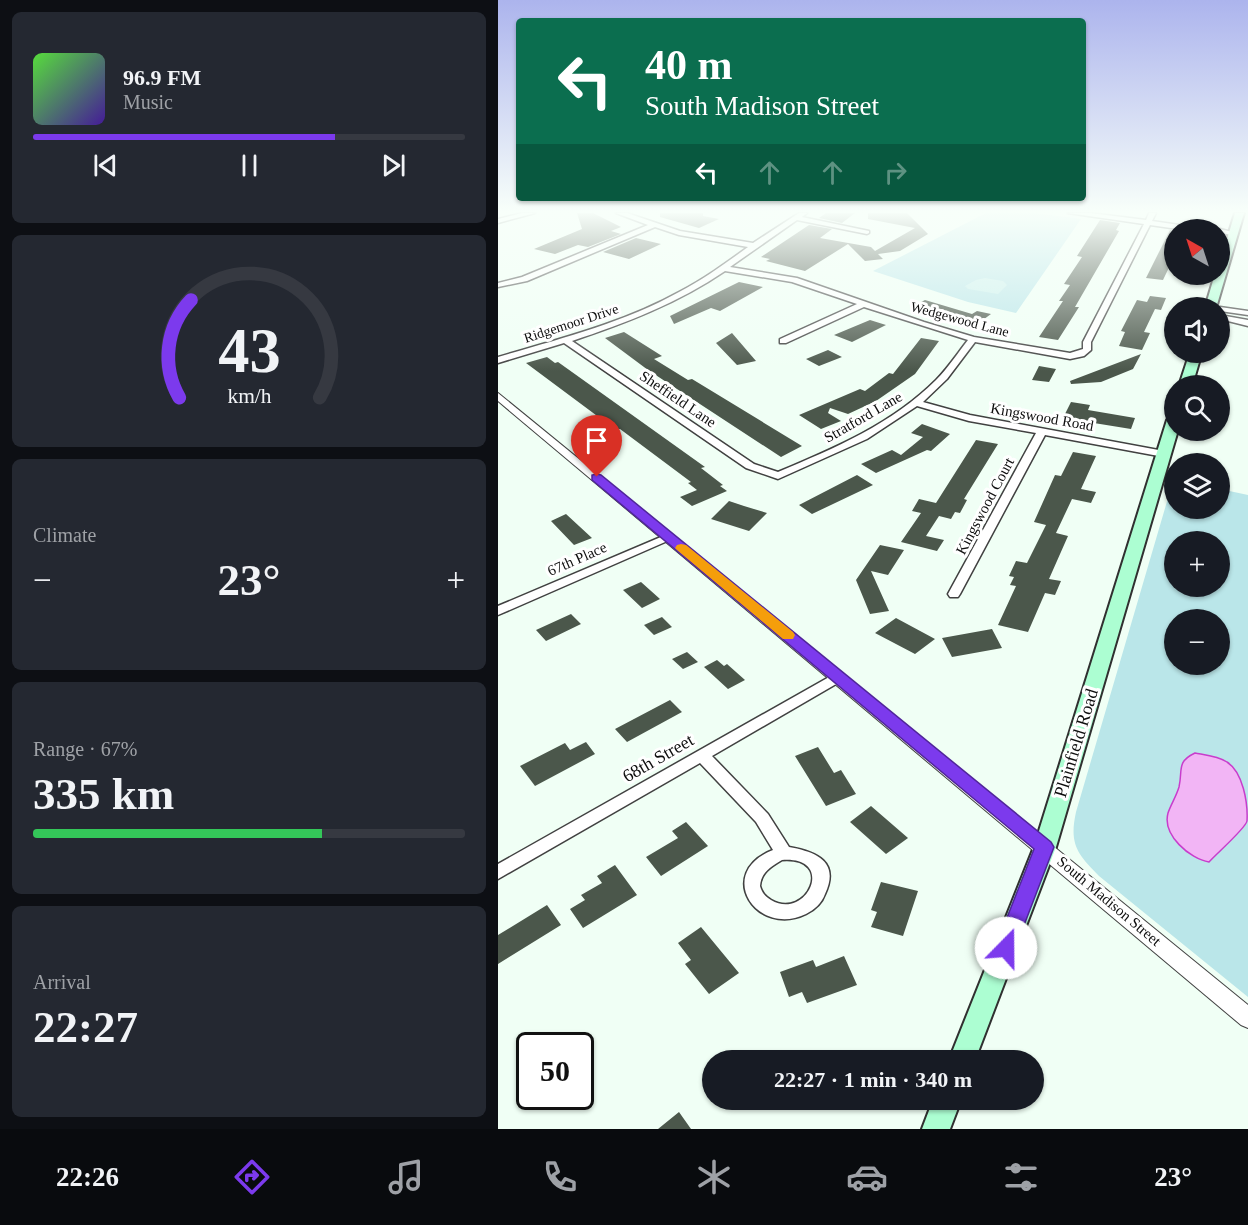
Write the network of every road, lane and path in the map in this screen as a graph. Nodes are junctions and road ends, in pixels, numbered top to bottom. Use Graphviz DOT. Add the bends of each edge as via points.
graph roads {
  1 [pos="556,266"];
  2 [pos="726,266"];
  3 [pos="1126,266"];
  4 [pos="1223,266"];
  5 [pos="723,268"];
  6 [pos="498,285"];
  7 [pos="1213,297"];
  8 [pos="864,304"];
  9 [pos="1230,310"];
  10 [pos="1248,313"];
  11 [pos="1230,319"];
  12 [pos="1248,323"];
  13 [pos="973,339"];
  14 [pos="565,340"];
  15 [pos="783,341"];
  16 [pos="498,360"];
  17 [pos="498,396"];
  18 [pos="916,403"];
  19 [pos="1041,432"];
  20 [pos="1164,454"];
  21 [pos="778,476"];
  22 [pos="668,537"];
  23 [pos="954,594"];
  24 [pos="498,611"];
  25 [pos="838,677"];
  26 [pos="702,755"];
  27 [pos="1045,847"];
  28 [pos="784,853"];
  29 [pos="498,872"];
  30 [pos="1248,1018"];
  31 [pos="966,1050"];
  32 [pos="943,1110"];
  33 [pos="936,1129"];
  1 -- 6 [label="street"];
  2 -- 5 [label="street, Ridgemoor Drive"];
  3 -- 13 [label="street, Wedgewood Lane" via="1087,350 1081,354 1070,356"];
  4 -- 7 [label="main road"];
  5 -- 8 [label="street, Wedgewood Lane" via="794,280"];
  5 -- 14 [label="street, Ridgemoor Drive" via="646,311"];
  8 -- 13 [label="street, Wedgewood Lane"];
  8 -- 15 [label="street"];
  9 -- 10 [label="street"];
  11 -- 12 [label="street"];
  13 -- 18 [label="street, Stratford Lane" via="948,373"];
  14 -- 16 [label="street, Ridgemoor Drive"];
  14 -- 21 [label="street, Sheffield Lane" via="750,466"];
  17 -- 22 [label="street, South Madison Street"];
  18 -- 19 [label="street, Kingswood Road"];
  18 -- 21 [label="street, Stratford Lane" via="862,438"];
  19 -- 20 [label="street, Kingswood Road"];
  19 -- 23 [label="street, Kingswood Court"];
  20 -- 27 [label="main road, Plainfield Road"];
  22 -- 24 [label="street, 67th Place"];
  22 -- 25 [label="street, South Madison Street"];
  25 -- 26 [label="street, 68th Street"];
  25 -- 27 [label="street, South Madison Street"];
  26 -- 28 [label="street" via="762,818"];
  26 -- 29 [label="street, 68th Street"];
  27 -- 30 [label="street, South Madison Street"];
  27 -- 31 [label="main road, Plainfield Road"];
  32 -- 33 [label="main road"];
}
